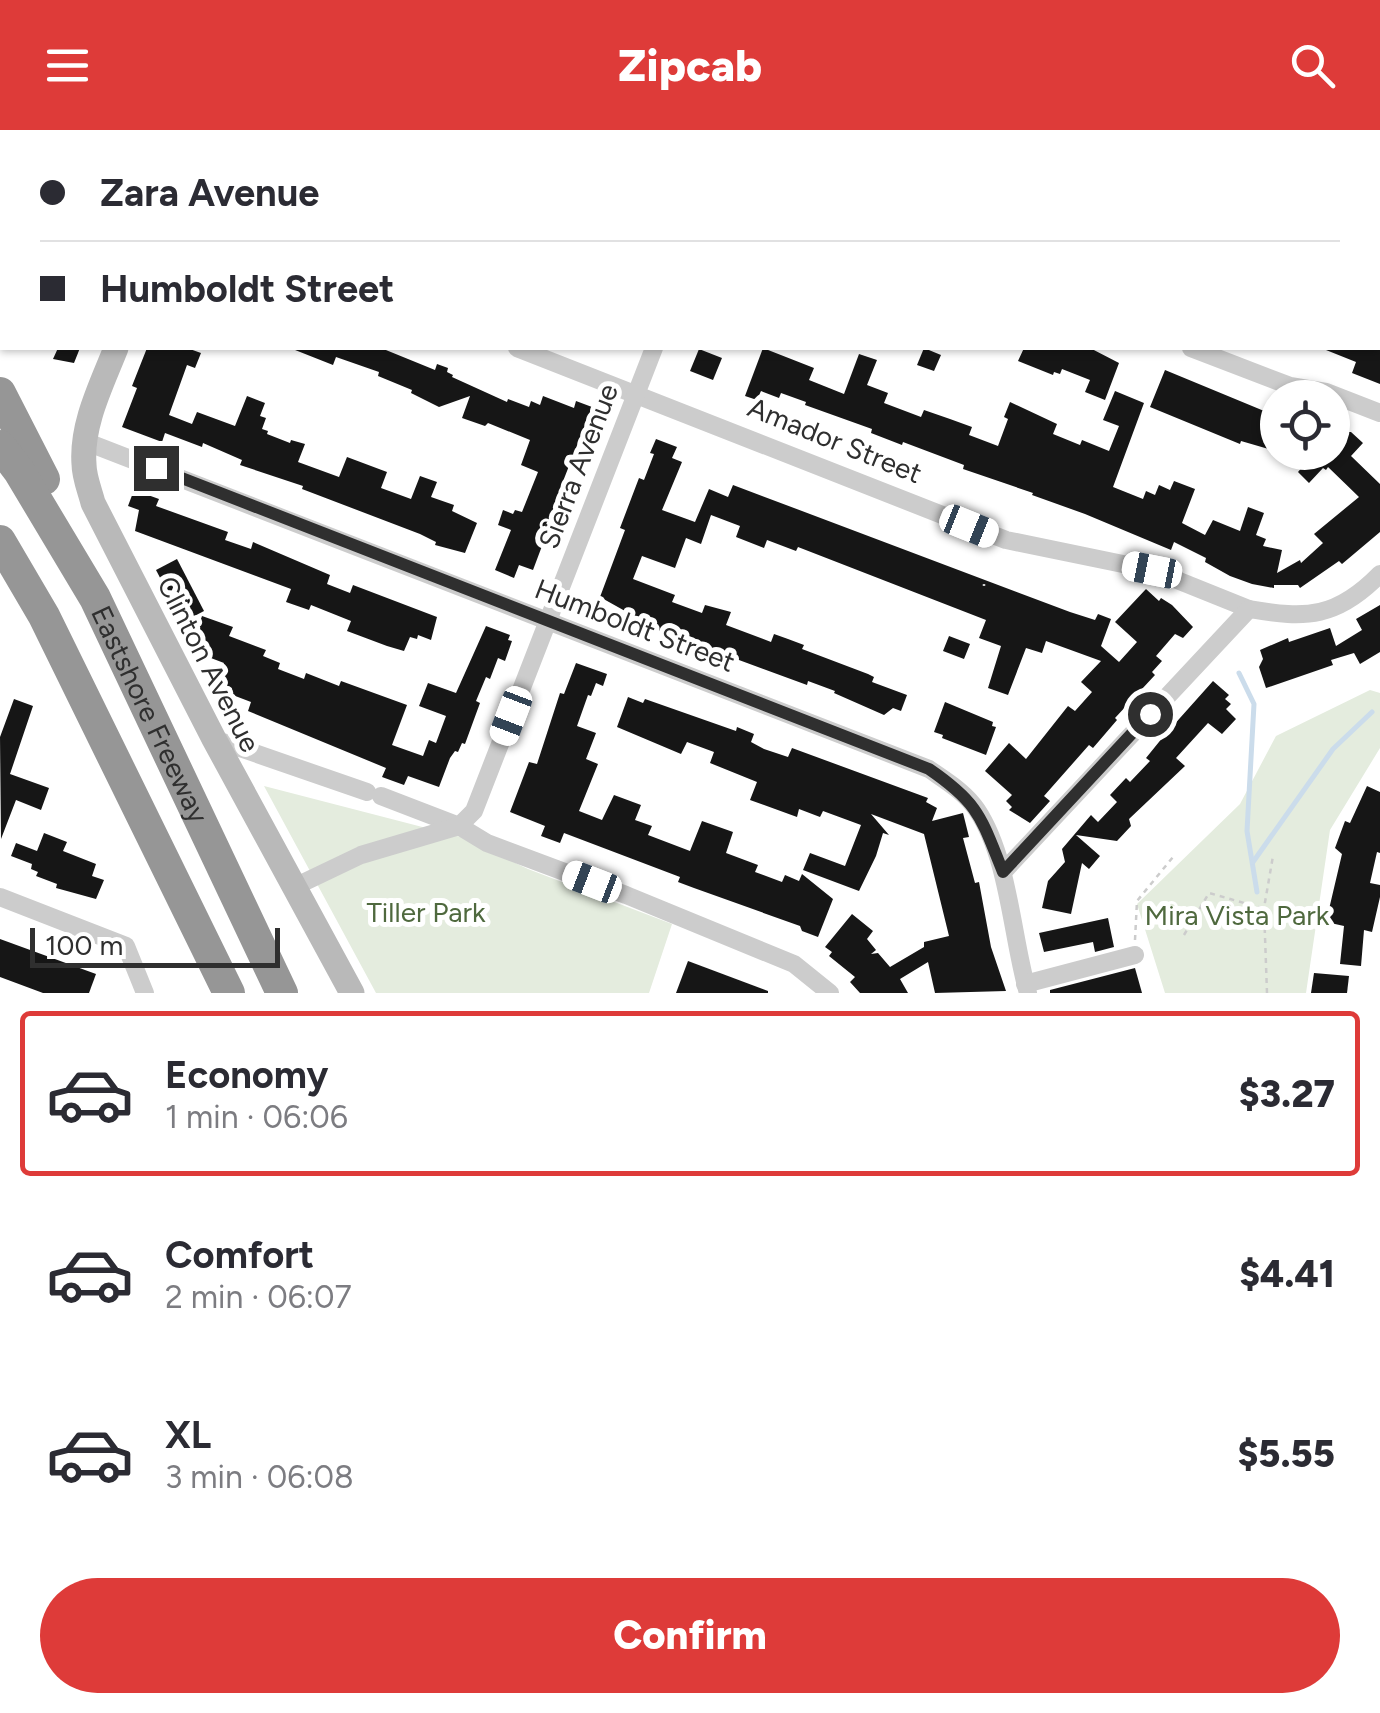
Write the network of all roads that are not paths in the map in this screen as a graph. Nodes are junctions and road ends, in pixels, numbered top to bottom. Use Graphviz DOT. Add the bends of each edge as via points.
graph roads {
  1 [pos="115,350"];
  2 [pos="521,350"];
  3 [pos="653,350"];
  4 [pos="1197,350"];
  5 [pos="0,392"];
  6 [pos="636,394"];
  7 [pos="1380,413"];
  8 [pos="84,441"];
  9 [pos="0,446"];
  10 [pos="2,545"];
  11 [pos="1380,574"];
  12 [pos="95,598"];
  13 [pos="1249,610"];
  14 [pos="548,621"];
  15 [pos="214,740"];
  16 [pos="459,826"];
  17 [pos="1003,872"];
  18 [pos="292,888"];
  19 [pos="0,897"];
  20 [pos="1136,955"];
  21 [pos="1026,988"];
  22 [pos="226,989"];
  23 [pos="144,993"];
  24 [pos="282,993"];
  25 [pos="352,993"];
  26 [pos="830,993"];
  1 -- 8 [label="street, Clinton Avenue"];
  2 -- 6 [label="street, Amador Street"];
  3 -- 6 [label="street, Sierra Avenue"];
  4 -- 7 [label="street"];
  5 -- 12 [label="highway"];
  6 -- 13 [label="street, Amador Street" via="1006,540 1152,570"];
  6 -- 14 [label="street, Sierra Avenue"];
  8 -- 14 [label="street, Humboldt Street"];
  8 -- 15 [label="street, Clinton Avenue" via="93,503"];
  9 -- 12 [label="highway, Eastshore Freeway"];
  10 -- 22 [label="highway, Eastshore Freeway" via="44,616"];
  11 -- 13 [label="street, Amador Street" via="1334,608 1294,617"];
  12 -- 24 [label="highway, Eastshore Freeway"];
  13 -- 17 [label="street"];
  14 -- 16 [label="street, Sierra Avenue" via="474,811"];
  14 -- 17 [label="street, Humboldt Street" via="929,769 978,811"];
  15 -- 16 [label="street"];
  15 -- 18 [label="street, Clinton Avenue"];
  16 -- 18 [label="street" via="361,855"];
  16 -- 26 [label="street" via="487,843 794,964"];
  17 -- 21 [label="street, Humboldt Street"];
  18 -- 25 [label="street, Clinton Avenue"];
  19 -- 23 [label="street" via="126,946"];
  20 -- 21 [label="street"];
}
